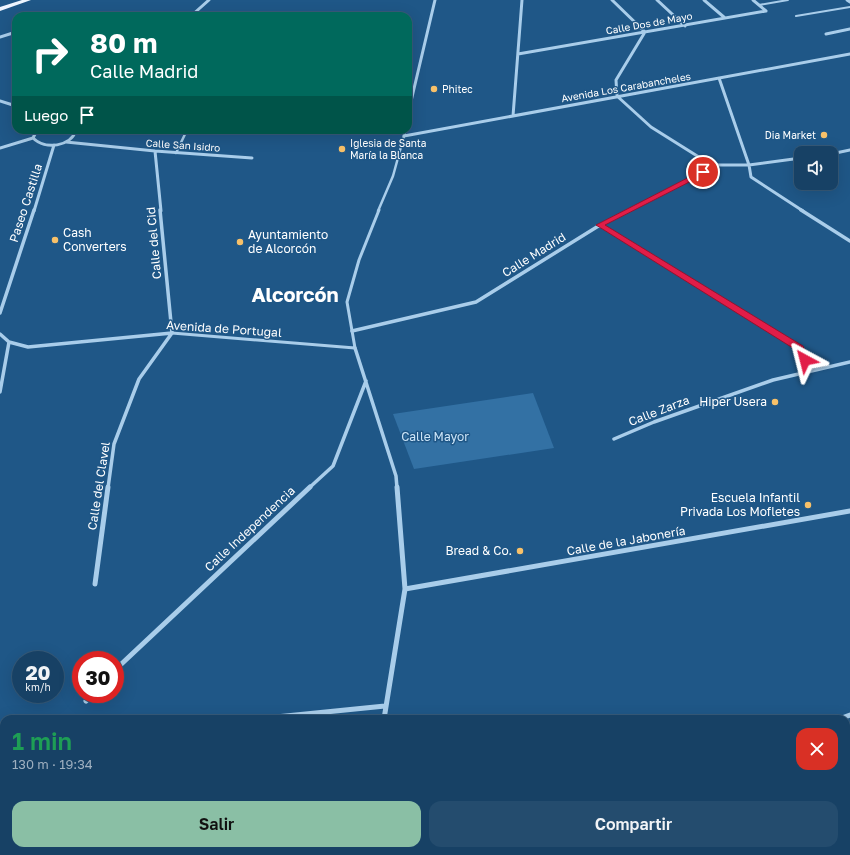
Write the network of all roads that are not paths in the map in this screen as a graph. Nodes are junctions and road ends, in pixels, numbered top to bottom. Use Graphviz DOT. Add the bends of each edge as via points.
graph roads {
  1 [pos="28,0"];
  2 [pos="209,0"];
  3 [pos="435,0"];
  4 [pos="522,0"];
  5 [pos="612,0"];
  6 [pos="657,0"];
  7 [pos="704,0"];
  8 [pos="753,0"];
  9 [pos="788,0"];
  10 [pos="846,0"];
  11 [pos="850,2"];
  12 [pos="759,5"];
  13 [pos="850,7"];
  14 [pos="0,8"];
  15 [pos="196,12"];
  16 [pos="796,16"];
  17 [pos="725,18"];
  18 [pos="685,26"];
  19 [pos="850,29"];
  20 [pos="645,32"];
  21 [pos="12,33"];
  22 [pos="826,34"];
  23 [pos="0,37"];
  24 [pos="518,54"];
  25 [pos="850,54"];
  26 [pos="718,78"];
  27 [pos="617,96"];
  28 [pos="412,97"];
  29 [pos="0,100"];
  30 [pos="12,104"];
  31 [pos="513,116"];
  32 [pos="35,134"];
  33 [pos="75,134"];
  34 [pos="185,134"];
  35 [pos="404,136"];
  36 [pos="33,138"];
  37 [pos="66,142"];
  38 [pos="54,145"];
  39 [pos="0,148"];
  40 [pos="850,150"];
  41 [pos="155,151"];
  42 [pos="176,153"];
  43 [pos="838,153"];
  44 [pos="252,158"];
  45 [pos="794,159"];
  46 [pos="749,165"];
  47 [pos="716,166"];
  48 [pos="600,225"];
  49 [pos="850,241"];
  50 [pos="0,313"];
  51 [pos="352,331"];
  52 [pos="172,333"];
  53 [pos="0,334"];
  54 [pos="9,342"];
  55 [pos="355,348"];
  56 [pos="850,362"];
  57 [pos="811,371"];
  58 [pos="366,381"];
  59 [pos="0,392"];
  60 [pos="614,439"];
  61 [pos="850,511"];
  62 [pos="95,584"];
  63 [pos="405,589"];
  64 [pos="124,662"];
  65 [pos="385,706"];
  66 [pos="296,715"];
  67 [pos="384,715"];
  1 -- 14 [label="main road"];
  2 -- 15 [label="street"];
  3 -- 28 [label="street"];
  4 -- 24 [label="street"];
  5 -- 20 [label="street"];
  6 -- 18 [label="street"];
  7 -- 17 [label="street"];
  8 -- 12 [label="street"];
  9 -- 12 [label="lane"];
  10 -- 11 [label="street"];
  12 -- 17 [label="street, Calle Dos de Mayo" via="766,11"];
  13 -- 16 [label="lane"];
  17 -- 18 [label="street, Calle Dos de Mayo"];
  18 -- 20 [label="street, Calle Dos de Mayo"];
  19 -- 22 [label="street"];
  20 -- 24 [label="street, Calle Dos de Mayo"];
  20 -- 27 [label="street" via="616,80"];
  21 -- 23 [label="street"];
  24 -- 31 [label="street"];
  25 -- 26 [label="street, Avenida Los Carabancheles"];
  26 -- 27 [label="street, Avenida Los Carabancheles"];
  26 -- 46 [label="street"];
  27 -- 31 [label="street, Avenida Los Carabancheles"];
  27 -- 47 [label="street" via="651,127"];
  29 -- 30 [label="street"];
  31 -- 35 [label="street, Avenida Los Carabancheles"];
  32 -- 36 [label="street"];
  33 -- 37 [label="street"];
  34 -- 42 [label="street"];
  35 -- 51 [label="street" via="393,176 366,241 347,302"];
  36 -- 38 [label="street" via="39,144"];
  36 -- 39 [label="street"];
  37 -- 38 [label="street"];
  37 -- 41 [label="street, Calle San Isidro"];
  38 -- 50 [label="street, Paseo Castilla"];
  40 -- 43 [label="street"];
  41 -- 42 [label="street, Calle San Isidro"];
  41 -- 52 [label="street, Calle del Cid"];
  42 -- 44 [label="street, Calle San Isidro"];
  45 -- 46 [label="street"];
  46 -- 47 [label="street"];
  46 -- 49 [label="street" via="751,177"];
  47 -- 48 [label="street, Calle Madrid"];
  48 -- 51 [label="street, Calle Madrid" via="476,302"];
  48 -- 57 [label="street" via="800,348"];
  51 -- 55 [label="street"];
  52 -- 54 [label="street, Avenida de Portugal" via="28,347"];
  52 -- 55 [label="street, Avenida de Portugal"];
  52 -- 62 [label="street, Calle del Clavel" via="139,379 114,444"];
  53 -- 54 [label="street, Avenida de Portugal"];
  54 -- 59 [label="street"];
  55 -- 58 [label="street"];
  56 -- 57 [label="street, Calle Zarza"];
  57 -- 60 [label="street, Calle Zarza" via="773,380 654,422"];
  58 -- 63 [label="street" via="396,476"];
  58 -- 64 [label="street, Calle Independencia" via="333,466"];
  61 -- 63 [label="street, Calle de la Jabonería"];
  63 -- 65 [label="street"];
  65 -- 66 [label="street"];
  65 -- 67 [label="street"];
}
